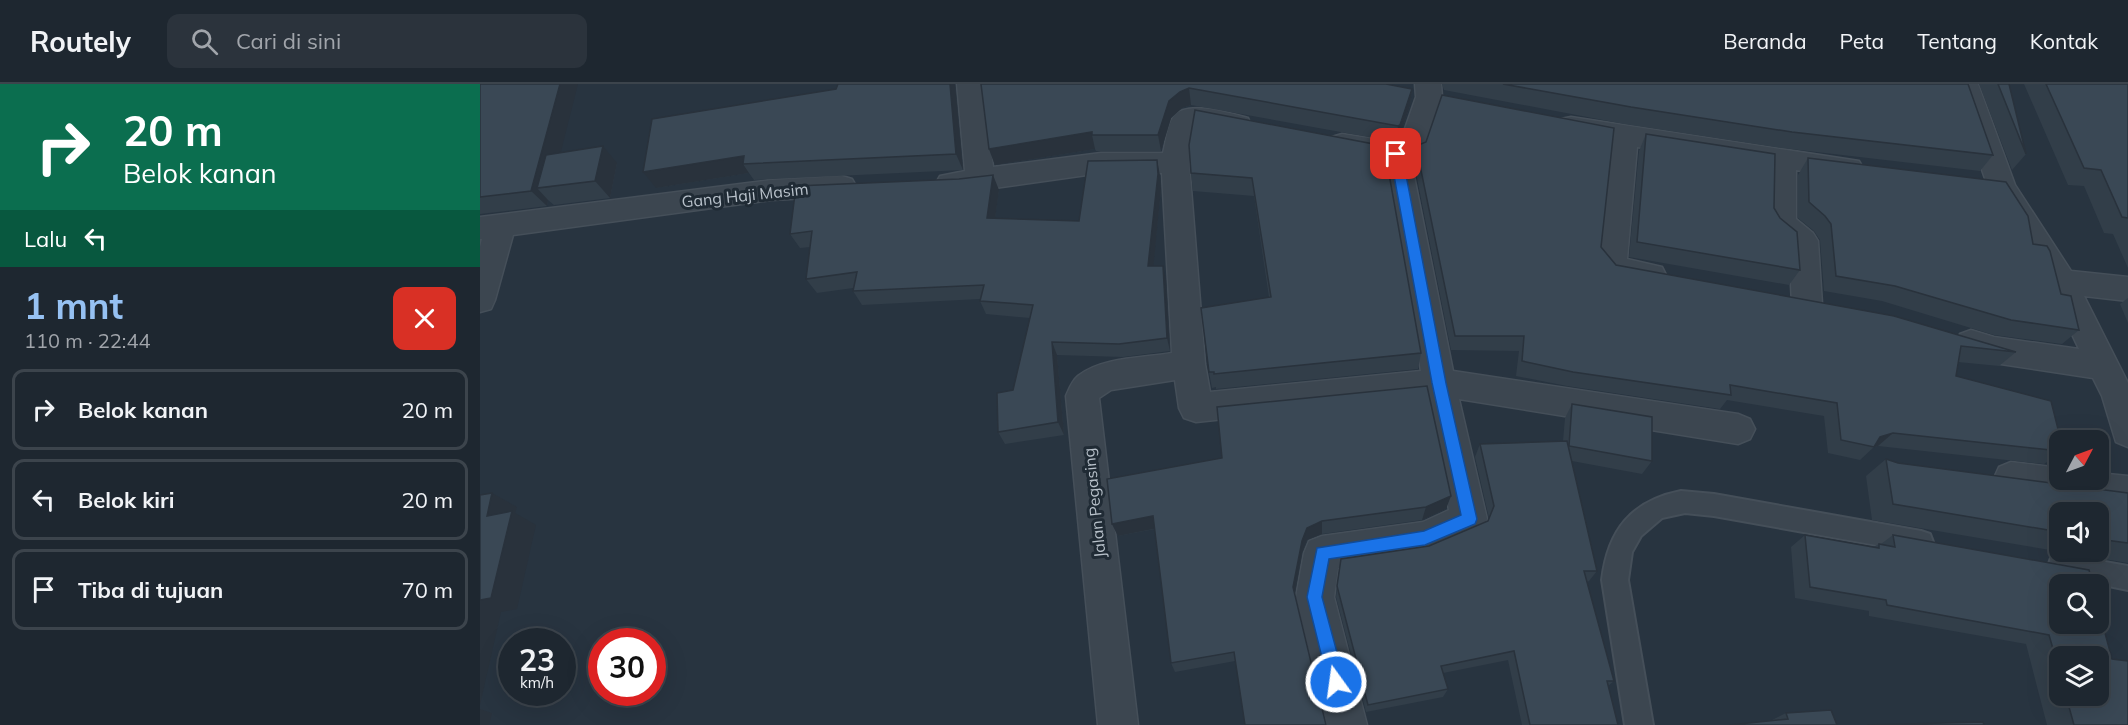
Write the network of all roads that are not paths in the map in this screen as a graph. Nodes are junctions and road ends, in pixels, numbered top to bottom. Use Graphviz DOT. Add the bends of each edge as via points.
graph roads {
  1 [pos="970,84"];
  2 [pos="1965,84"];
  3 [pos="1429,94"];
  4 [pos="1544,120"];
  5 [pos="1260,129"];
  6 [pos="1624,136"];
  7 [pos="1317,140"];
  8 [pos="1396,154"];
  9 [pos="1177,156"];
  10 [pos="1782,160"];
  11 [pos="1875,171"];
  12 [pos="980,180"];
  13 [pos="922,184"];
  14 [pos="865,185"];
  15 [pos="490,227"];
  16 [pos="1678,280"];
  17 [pos="2062,282"];
  18 [pos="2128,289"];
  19 [pos="480,300"];
  20 [pos="1839,309"];
  21 [pos="1949,336"];
  22 [pos="1189,364"];
  23 [pos="2103,366"];
  24 [pos="1439,383"];
  25 [pos="2123,397"];
  26 [pos="1738,429"];
  27 [pos="2128,432"];
  28 [pos="1985,475"];
  29 [pos="2128,492"];
  30 [pos="1944,546"];
  31 [pos="2036,562"];
  32 [pos="2128,578"];
  33 [pos="1118,725"];
  34 [pos="1347,725"];
  35 [pos="1639,725"];
  1 -- 12 [label="street"];
  2 -- 17 [label="street" via="1991,185"];
  3 -- 8 [label="street" via="1411,151"];
  4 -- 6 [label="street"];
  5 -- 9 [label="street" via="1189,117 1184,121"];
  6 -- 10 [label="street"];
  6 -- 16 [label="street" via="1612,263 1620,270"];
  7 -- 8 [label="street"];
  8 -- 24 [label="street"];
  9 -- 12 [label="street"];
  9 -- 22 [label="street"];
  10 -- 11 [label="street"];
  10 -- 20 [label="street" via="1781,224 1803,241 1795,302"];
  12 -- 13 [label="street"];
  14 -- 15 [label="street, Gang Haji Masim" via="771,190"];
  15 -- 19 [label="street"];
  17 -- 18 [label="street"];
  17 -- 23 [label="street"];
  21 -- 23 [label="street" via="1994,350"];
  22 -- 24 [label="street" via="1196,408"];
  22 -- 33 [label="street, Jalan Pegasing" via="1104,378 1088,387 1082,396"];
  23 -- 25 [label="street"];
  24 -- 26 [label="street"];
  24 -- 34 [label="street" via="1469,519 1425,538 1322,553 1315,597"];
  25 -- 27 [label="street"];
  28 -- 29 [label="street"];
  30 -- 35 [label="lane" via="1714,505 1682,502 1647,515 1622,543 1615,580"];
  31 -- 32 [label="lane"];
}
